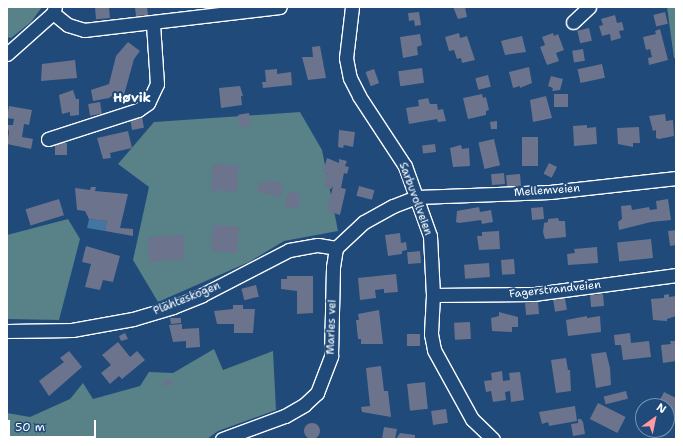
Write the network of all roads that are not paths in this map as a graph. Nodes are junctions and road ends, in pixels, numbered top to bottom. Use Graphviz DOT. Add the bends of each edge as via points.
graph roads {
  1 [pos="280,7"];
  2 [pos="352,7"];
  3 [pos="589,7"];
  4 [pos="54,10"];
  5 [pos="573,22"];
  6 [pos="153,24"];
  7 [pos="7,54"];
  8 [pos="48,139"];
  9 [pos="676,178"];
  10 [pos="417,197"];
  11 [pos="336,248"];
  12 [pos="676,275"];
  13 [pos="433,295"];
  14 [pos="7,331"];
  15 [pos="222,439"];
  16 [pos="491,439"];
  1 -- 6 [label="street"];
  2 -- 10 [label="street, Sarbuvollveien" via="346,58 350,78 405,166"];
  3 -- 5 [label="street"];
  4 -- 6 [label="street" via="68,25 84,30"];
  4 -- 7 [label="street"];
  6 -- 8 [label="street" via="157,84 155,93 148,102 138,110"];
  9 -- 10 [label="street, Mellemveien" via="550,192"];
  10 -- 11 [label="street" via="393,206 364,222"];
  10 -- 13 [label="street, Sarbuvollveien" via="430,236"];
  11 -- 14 [label="street, Plahteskogen" via="318,245 289,250 196,297 133,319 72,330"];
  11 -- 15 [label="street, Maries vei" via="333,267 331,356 317,393 304,405 285,416"];
  12 -- 13 [label="street, Fagerstrandveien" via="534,294"];
  13 -- 16 [label="street, Sarbuvollveien" via="431,334 434,350 472,419"];
}
